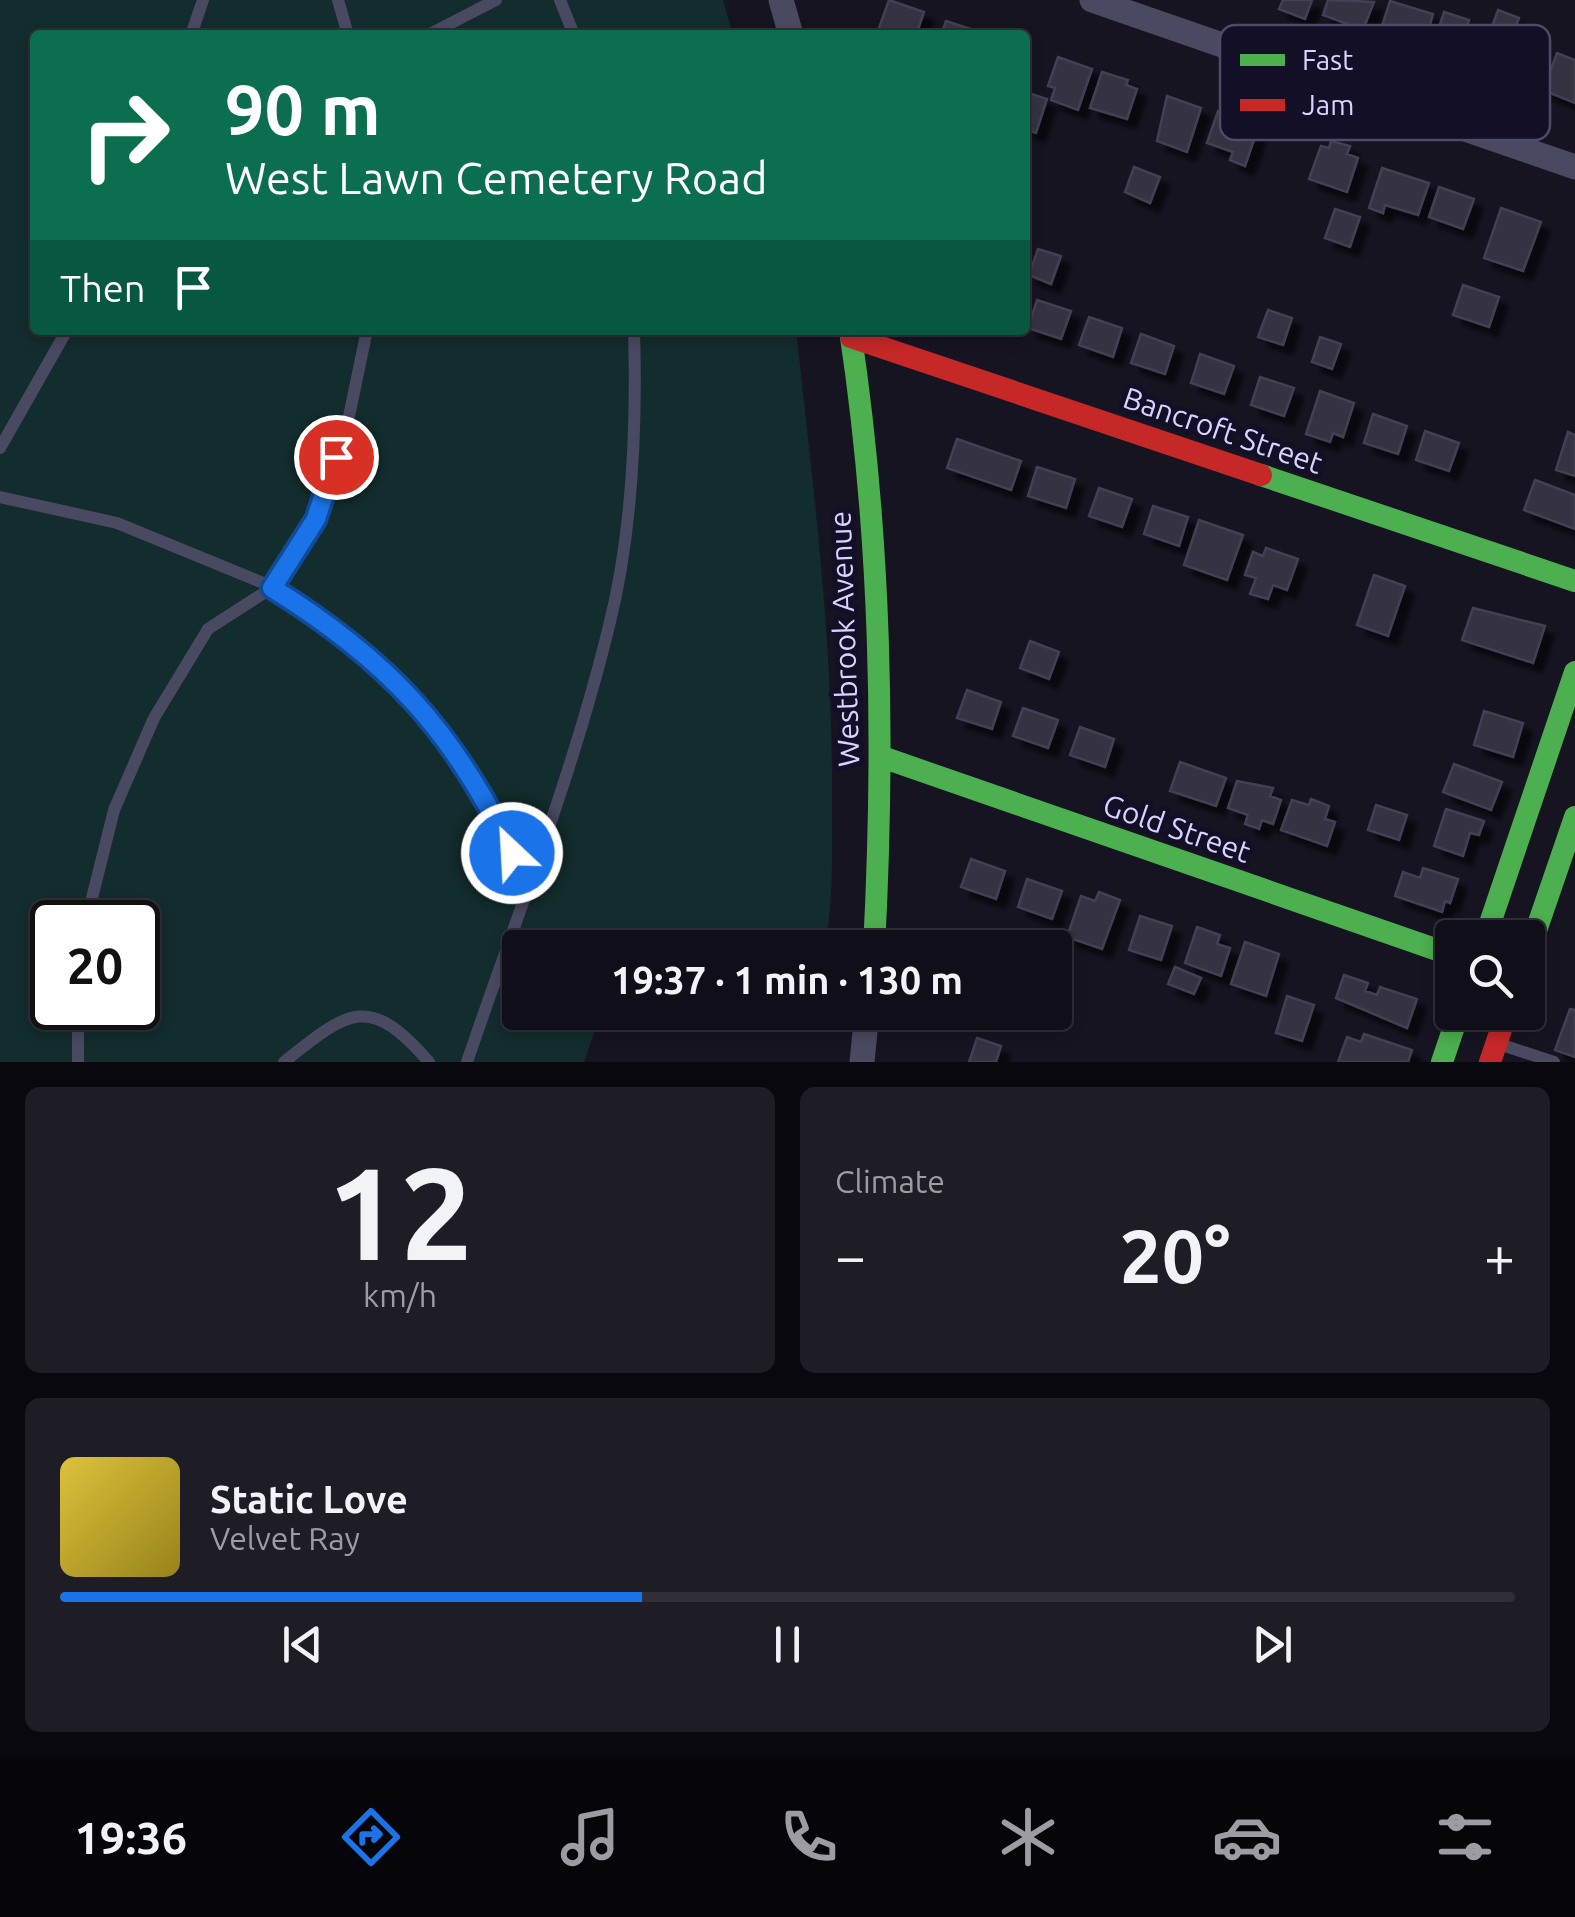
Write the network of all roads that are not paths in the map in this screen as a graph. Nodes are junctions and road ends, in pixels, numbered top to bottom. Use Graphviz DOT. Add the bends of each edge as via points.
graph roads {
  1 [pos="203,0"];
  2 [pos="338,0"];
  3 [pos="496,0"];
  4 [pos="560,0"];
  5 [pos="781,0"];
  6 [pos="1092,0"];
  7 [pos="192,30"];
  8 [pos="347,30"];
  9 [pos="438,30"];
  10 [pos="572,30"];
  11 [pos="790,30"];
  12 [pos="1220,44"];
  13 [pos="1499,140"];
  14 [pos="1575,166"];
  15 [pos="64,335"];
  16 [pos="366,335"];
  17 [pos="634,335"];
  18 [pos="850,335"];
  19 [pos="856,335"];
  20 [pos="0,448"];
  21 [pos="0,497"];
  22 [pos="1575,580"];
  23 [pos="272,588"];
  24 [pos="1575,672"];
  25 [pos="882,758"];
  26 [pos="1575,817"];
  27 [pos="527,884"];
  28 [pos="92,900"];
  29 [pos="1491,920"];
  30 [pos="1540,920"];
  31 [pos="875,930"];
  32 [pos="1435,949"];
  33 [pos="78,1030"];
  34 [pos="865,1030"];
  35 [pos="1454,1030"];
  36 [pos="1494,1052"];
  37 [pos="78,1062"];
  38 [pos="284,1062"];
  39 [pos="429,1062"];
  40 [pos="467,1062"];
  41 [pos="862,1062"];
  42 [pos="1442,1062"];
  43 [pos="1554,1062"];
  1 -- 7 [label="lane"];
  2 -- 8 [label="lane"];
  3 -- 9 [label="lane"];
  4 -- 10 [label="lane"];
  5 -- 11 [label="street"];
  6 -- 12 [label="street"];
  13 -- 14 [label="street"];
  15 -- 20 [label="lane"];
  16 -- 23 [label="lane" via="316,519"];
  17 -- 27 [label="lane" via="627,527 610,623"];
  18 -- 25 [label="street, Westbrook Avenue" via="876,540"];
  19 -- 22 [label="street, Bancroft Street"];
  21 -- 23 [label="lane" via="117,524"];
  23 -- 27 [label="lane" via="358,644 428,714 482,789"];
  23 -- 28 [label="lane" via="208,628 154,718 114,810"];
  24 -- 29 [label="street"];
  25 -- 31 [label="street, Westbrook Avenue"];
  25 -- 32 [label="street, Gold Street"];
  26 -- 30 [label="street"];
  27 -- 40 [label="lane"];
  33 -- 37 [label="lane"];
  34 -- 41 [label="street"];
  35 -- 42 [label="street"];
  36 -- 43 [label="lane"];
  38 -- 39 [label="lane" via="326,1028 360,1016 394,1025"];
}
